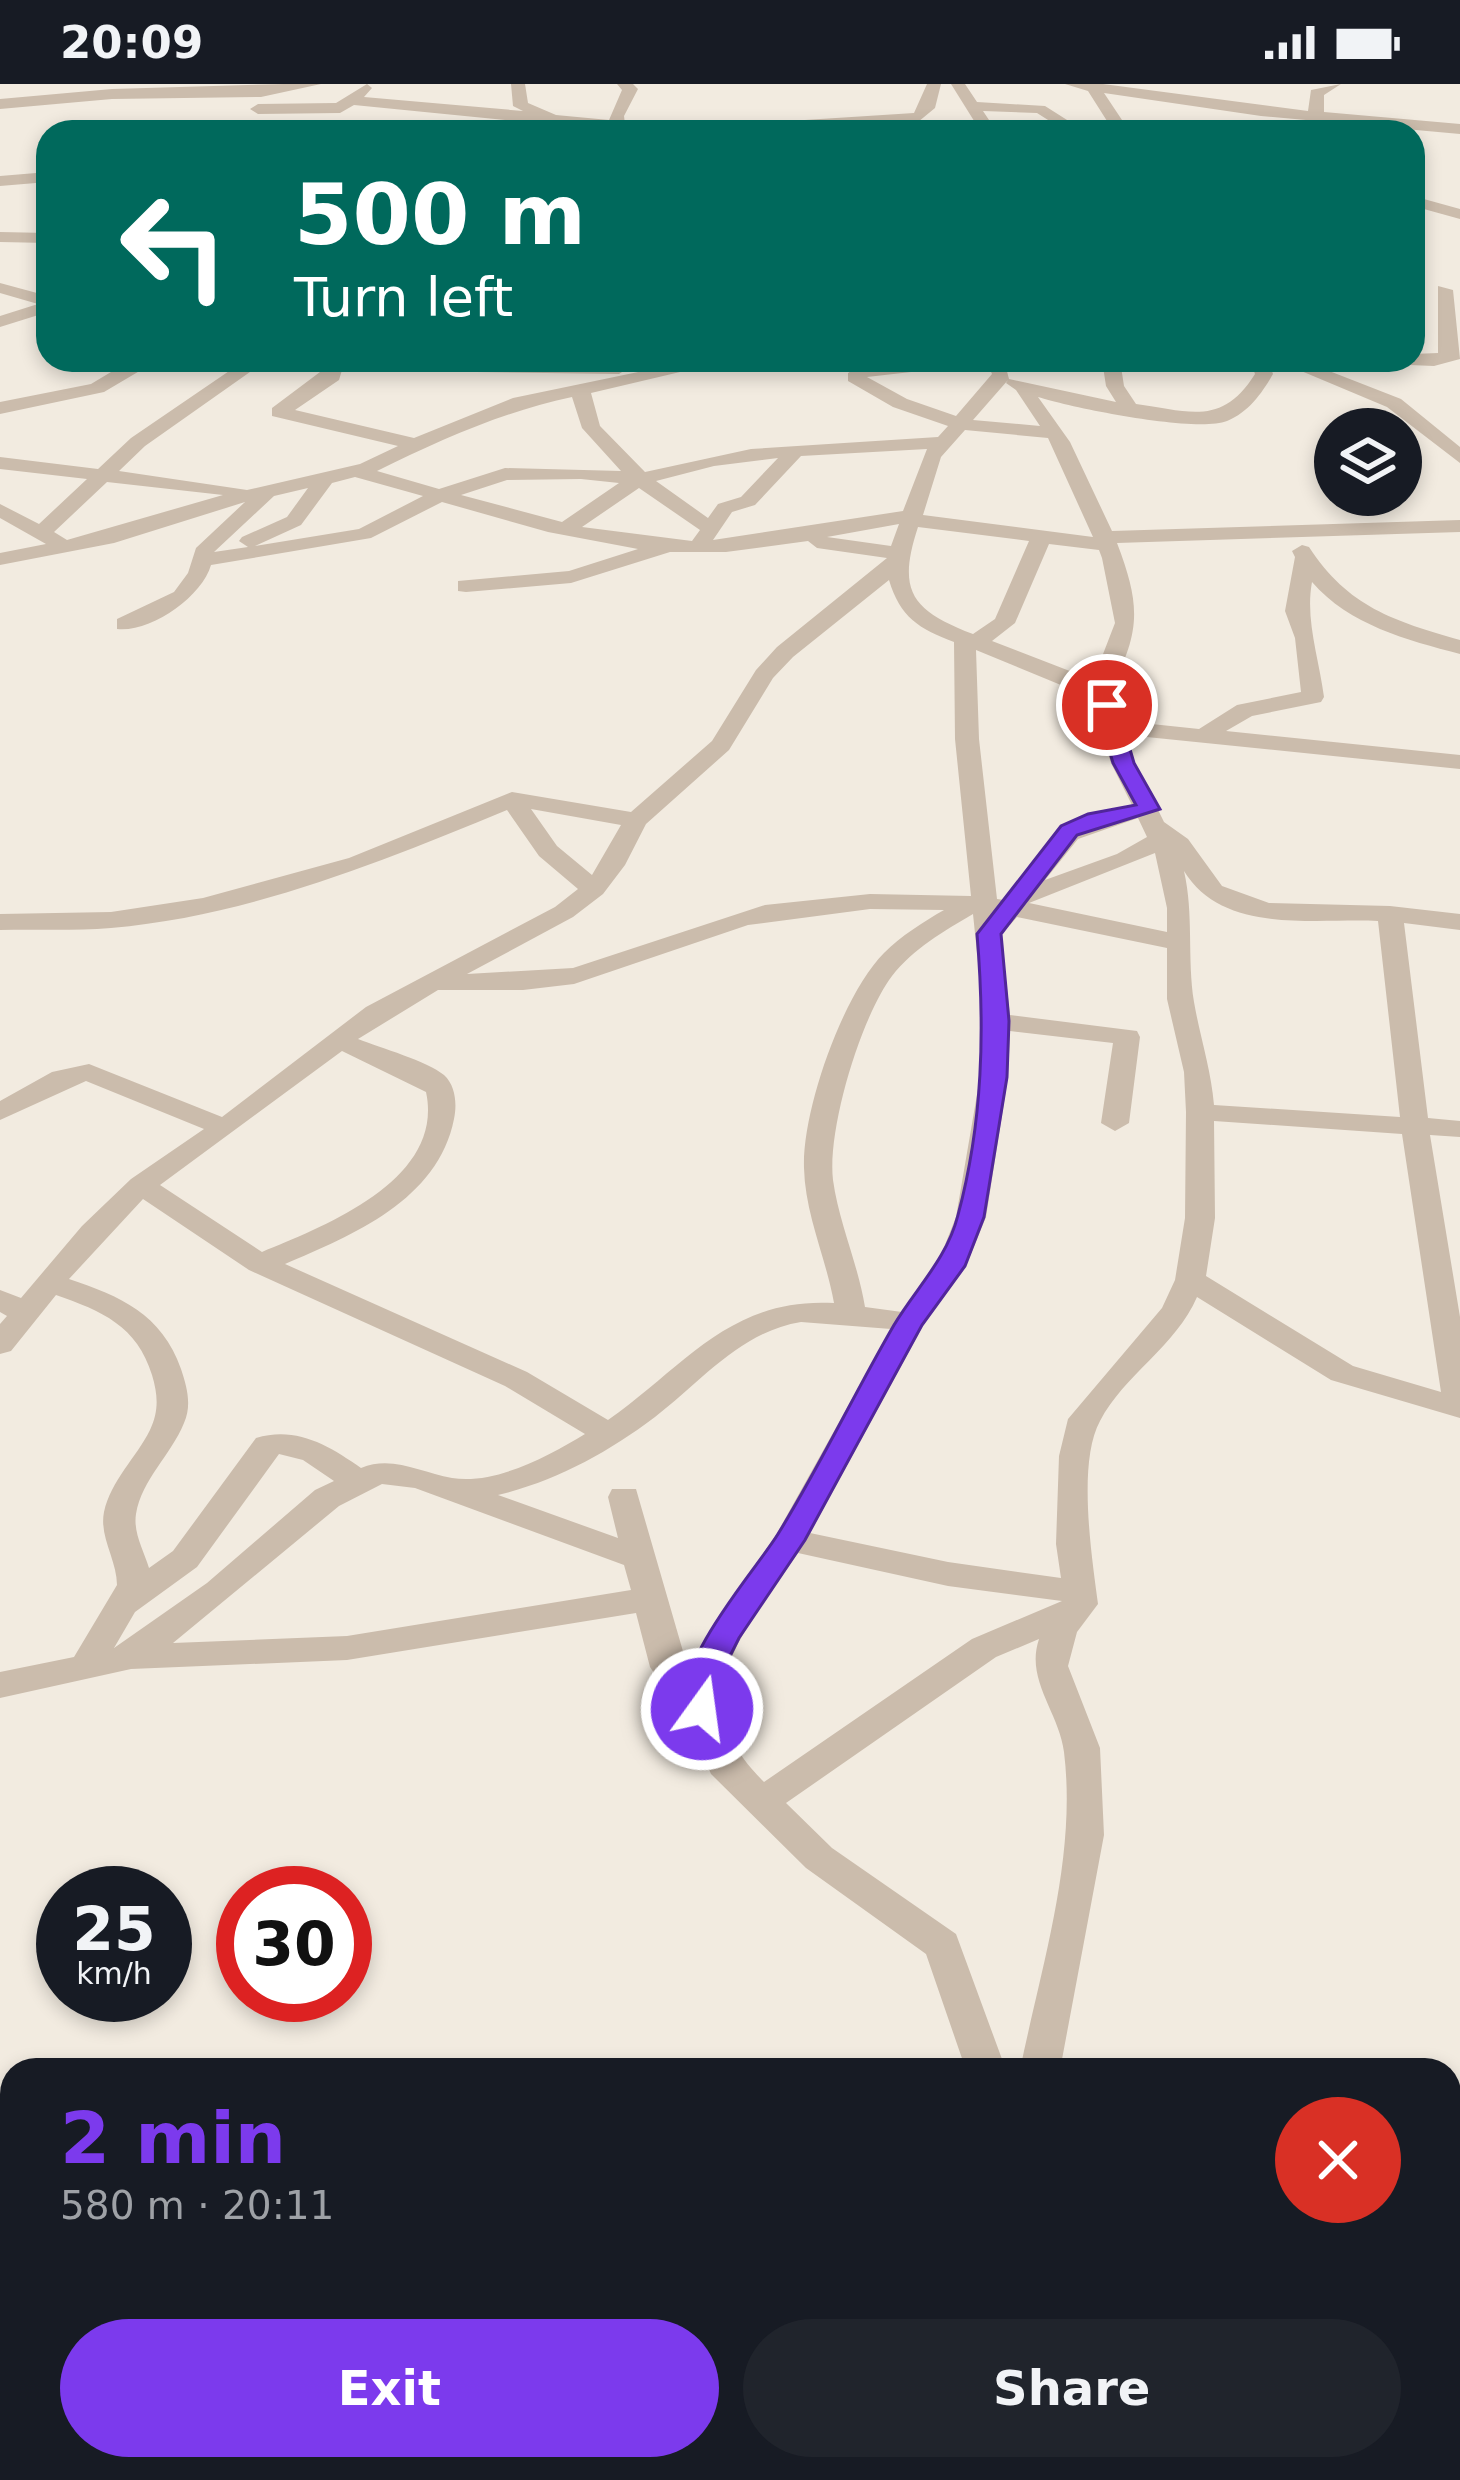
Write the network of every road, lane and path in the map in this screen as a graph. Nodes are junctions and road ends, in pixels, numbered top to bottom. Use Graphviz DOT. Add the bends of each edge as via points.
graph roads {
  1 [pos="314,84"];
  2 [pos="370,84"];
  3 [pos="518,84"];
  4 [pos="624,84"];
  5 [pos="934,84"];
  6 [pos="958,84"];
  7 [pos="1072,84"];
  8 [pos="1198,84"];
  9 [pos="1334,84"];
  10 [pos="1100,88"];
  11 [pos="1224,88"];
  12 [pos="352,100"];
  13 [pos="0,104"];
  14 [pos="975,106"];
  15 [pos="259,109"];
  16 [pos="1317,110"];
  17 [pos="555,117"];
  18 [pos="572,120"];
  19 [pos="620,120"];
  20 [pos="918,120"];
  21 [pos="983,120"];
  22 [pos="1058,120"];
  23 [pos="1116,120"];
  24 [pos="1371,120"];
  25 [pos="1425,124"];
  26 [pos="1460,125"];
  27 [pos="36,178"];
  28 [pos="0,181"];
  29 [pos="1425,204"];
  30 [pos="1460,214"];
  31 [pos="0,237"];
  32 [pos="36,238"];
  33 [pos="0,288"];
  34 [pos="36,299"];
  35 [pos="1438,303"];
  36 [pos="36,308"];
  37 [pos="0,322"];
  38 [pos="1448,344"];
  39 [pos="123,372"];
  40 [pos="240,372"];
  41 [pos="333,372"];
  42 [pos="669,372"];
  43 [pos="870,372"];
  44 [pos="1113,372"];
  45 [pos="1259,372"];
  46 [pos="1315,372"];
  47 [pos="1007,374"];
  48 [pos="582,389"];
  49 [pos="0,408"];
  50 [pos="1130,410"];
  51 [pos="1055,434"];
  52 [pos="943,440"];
  53 [pos="416,444"];
  54 [pos="794,452"];
  55 [pos="1460,457"];
  56 [pos="0,463"];
  57 [pos="43,467"];
  58 [pos="358,472"];
  59 [pos="104,474"];
  60 [pos="643,478"];
  61 [pos="323,481"];
  62 [pos="266,492"];
  63 [pos="442,494"];
  64 [pos="0,499"];
  65 [pos="0,511"];
  66 [pos="911,518"];
  67 [pos="1460,526"];
  68 [pos="566,529"];
  69 [pos="1294,530"];
  70 [pos="40,534"];
  71 [pos="705,536"];
  72 [pos="780,536"];
  73 [pos="1042,536"];
  74 [pos="1105,541"];
  75 [pos="668,546"];
  76 [pos="70,548"];
  77 [pos="240,555"];
  78 [pos="1305,558"];
  79 [pos="0,559"];
  80 [pos="898,559"];
  81 [pos="200,561"];
  82 [pos="466,586"];
  83 [pos="125,624"];
  84 [pos="970,641"];
  85 [pos="1460,647"];
  86 [pos="1098,692"];
  87 [pos="1113,727"];
  88 [pos="1206,734"];
  89 [pos="1460,762"];
  90 [pos="512,799"];
  91 [pos="636,820"];
  92 [pos="1156,824"];
  93 [pos="1047,854"];
  94 [pos="1072,880"];
  95 [pos="594,889"];
  96 [pos="996,910"];
  97 [pos="1390,914"];
  98 [pos="0,922"];
  99 [pos="1460,922"];
  100 [pos="65,924"];
  101 [pos="1122,927"];
  102 [pos="0,944"];
  103 [pos="1181,944"];
  104 [pos="431,982"];
  105 [pos="997,1021"];
  106 [pos="336,1039"];
  107 [pos="0,1112"];
  108 [pos="1200,1112"];
  109 [pos="1115,1123"];
  110 [pos="1415,1126"];
  111 [pos="226,1128"];
  112 [pos="1460,1129"];
  113 [pos="141,1185"];
  114 [pos="260,1264"];
  115 [pos="1190,1280"];
  116 [pos="52,1282"];
  117 [pos="0,1299"];
  118 [pos="28,1315"];
  119 [pos="851,1316"];
  120 [pos="910,1322"];
  121 [pos="0,1344"];
  122 [pos="1455,1353"];
  123 [pos="1460,1408"];
  124 [pos="608,1434"];
  125 [pos="356,1481"];
  126 [pos="448,1490"];
  127 [pos="624,1497"];
  128 [pos="790,1540"];
  129 [pos="637,1557"];
  130 [pos="650,1599"];
  131 [pos="1076,1602"];
  132 [pos="125,1603"];
  133 [pos="131,1658"];
  134 [pos="87,1665"];
  135 [pos="0,1685"];
  136 [pos="708,1725"];
  137 [pos="763,1801"];
  138 [pos="982,2058"];
  139 [pos="1042,2058"];
  1 -- 15 [label="street"];
  2 -- 12 [label="street"];
  3 -- 17 [label="street" via="525,109"];
  4 -- 19 [label="street" via="630,89"];
  5 -- 20 [label="street"];
  6 -- 14 [label="street"];
  7 -- 10 [label="street"];
  8 -- 11 [label="street"];
  9 -- 16 [label="street" via="1318,89"];
  10 -- 11 [label="street"];
  10 -- 16 [label="street"];
  10 -- 23 [label="street"];
  11 -- 16 [label="street"];
  12 -- 15 [label="street" via="331,109"];
  12 -- 17 [label="street"];
  13 -- 15 [label="street" via="134,93"];
  14 -- 21 [label="street"];
  14 -- 22 [label="street" via="1040,109"];
  16 -- 24 [label="street"];
  17 -- 18 [label="street"];
  25 -- 26 [label="street"];
  27 -- 28 [label="street"];
  29 -- 30 [label="street"];
  31 -- 32 [label="street"];
  33 -- 34 [label="street"];
  35 -- 38 [label="street"];
  36 -- 37 [label="street"];
  39 -- 49 [label="street" via="97,388"];
  40 -- 59 [label="street"];
  41 -- 53 [label="street" via="279,412"];
  42 -- 48 [label="street"];
  43 -- 52 [label="street" via="854,374"];
  44 -- 50 [label="street"];
  45 -- 50 [label="street" via="1243,402 1221,418"];
  46 -- 55 [label="street" via="1394,403"];
  47 -- 50 [label="street" via="1054,398"];
  47 -- 51 [label="street"];
  47 -- 52 [label="street"];
  48 -- 53 [label="street" via="513,404"];
  48 -- 60 [label="street" via="593,432"];
  51 -- 52 [label="street"];
  51 -- 52 [label="street"];
  51 -- 74 [label="street"];
  52 -- 54 [label="street"];
  52 -- 66 [label="street"];
  53 -- 58 [label="street"];
  54 -- 60 [label="street"];
  54 -- 71 [label="street" via="748,501 725,508"];
  56 -- 57 [label="street"];
  57 -- 59 [label="street"];
  57 -- 64 [label="street"];
  58 -- 61 [label="street"];
  58 -- 63 [label="street"];
  59 -- 62 [label="street"];
  59 -- 70 [label="street"];
  60 -- 63 [label="street" via="524,472"];
  60 -- 68 [label="street"];
  60 -- 71 [label="street"];
  61 -- 62 [label="street"];
  61 -- 77 [label="street" via="294,521 249,541"];
  62 -- 76 [label="street"];
  62 -- 81 [label="street"];
  63 -- 68 [label="street"];
  63 -- 77 [label="street" via="364,534"];
  65 -- 70 [label="street"];
  66 -- 72 [label="street"];
  66 -- 73 [label="street"];
  66 -- 80 [label="street"];
  67 -- 69 [label="street"];
  68 -- 75 [label="street"];
  69 -- 74 [label="street"];
  69 -- 78 [label="street"];
  70 -- 76 [label="street"];
  71 -- 72 [label="street"];
  71 -- 75 [label="street"];
  72 -- 80 [label="street"];
  73 -- 74 [label="street"];
  73 -- 84 [label="street" via="1004,623"];
  74 -- 86 [label="street" via="1126,624"];
  75 -- 82 [label="street" via="571,577"];
  76 -- 79 [label="street"];
  77 -- 81 [label="street"];
  78 -- 85 [label="street" via="1353,610"];
  78 -- 88 [label="street" via="1296,611 1312,697 1245,710"];
  80 -- 84 [label="street" via="912,614"];
  80 -- 91 [label="street" via="785,652 721,745"];
  81 -- 83 [label="street" via="182,597"];
  84 -- 86 [label="street"];
  84 -- 96 [label="street" via="968,739"];
  86 -- 87 [label="street"];
  87 -- 88 [label="street"];
  87 -- 92 [label="street"];
  88 -- 89 [label="street"];
  90 -- 91 [label="street"];
  90 -- 95 [label="street" via="548,851"];
  90 -- 100 [label="street" via="311,878 186,909"];
  91 -- 95 [label="street"];
  92 -- 93 [label="street" via="1081,824"];
  92 -- 94 [label="street"];
  92 -- 97 [label="street" via="1185,846 1218,894 1298,915"];
  92 -- 103 [label="street" via="1180,908"];
  93 -- 94 [label="street"];
  93 -- 96 [label="street"];
  94 -- 96 [label="street"];
  94 -- 101 [label="street"];
  95 -- 104 [label="street"];
  96 -- 101 [label="street"];
  96 -- 104 [label="street" via="871,904 765,914 578,975"];
  96 -- 105 [label="street"];
  96 -- 119 [label="street" via="901,950 868,988 822,1126 819,1183"];
  97 -- 99 [label="street"];
  97 -- 110 [label="street"];
  98 -- 100 [label="street"];
  100 -- 102 [label="street"];
  101 -- 103 [label="street"];
  103 -- 108 [label="street" via="1180,999"];
  104 -- 106 [label="street"];
  105 -- 109 [label="street" via="1127,1037"];
  105 -- 120 [label="street" via="971,1217 951,1266"];
  106 -- 111 [label="street"];
  106 -- 114 [label="street" via="434,1081 443,1103 435,1146 426,1164 374,1206"];
  107 -- 111 [label="street" via="89,1072"];
  108 -- 110 [label="street"];
  108 -- 115 [label="street" via="1200,1218"];
  110 -- 112 [label="street"];
  110 -- 122 [label="street"];
  111 -- 113 [label="street"];
  113 -- 114 [label="street"];
  113 -- 116 [label="street"];
  114 -- 124 [label="street" via="517,1379"];
  115 -- 123 [label="street" via="1342,1373"];
  115 -- 131 [label="street" via="1176,1311 1084,1418 1071,1496"];
  116 -- 118 [label="street"];
  116 -- 132 [label="street" via="137,1318 172,1393 173,1413 137,1469 118,1520 135,1572"];
  117 -- 118 [label="street"];
  118 -- 121 [label="street"];
  119 -- 120 [label="street"];
  119 -- 124 [label="street" via="786,1311 763,1319"];
  120 -- 128 [label="street"];
  122 -- 123 [label="street"];
  124 -- 126 [label="street" via="537,1476"];
  125 -- 126 [label="street" via="399,1472"];
  125 -- 132 [label="street" via="295,1445 267,1444 185,1558"];
  125 -- 133 [label="street"];
  126 -- 129 [label="street"];
  127 -- 129 [label="street"];
  128 -- 131 [label="street"];
  128 -- 136 [label="street" via="707,1670"];
  129 -- 130 [label="street"];
  130 -- 133 [label="street" via="347,1648"];
  130 -- 136 [label="street" via="667,1667"];
  131 -- 137 [label="street" via="984,1648"];
  131 -- 139 [label="street" via="1051,1666 1082,1748 1086,1835"];
  132 -- 134 [label="street"];
  133 -- 134 [label="street"];
  134 -- 135 [label="street"];
  136 -- 137 [label="street" via="724,1765"];
  137 -- 138 [label="street" via="819,1858 942,1945"];
}
